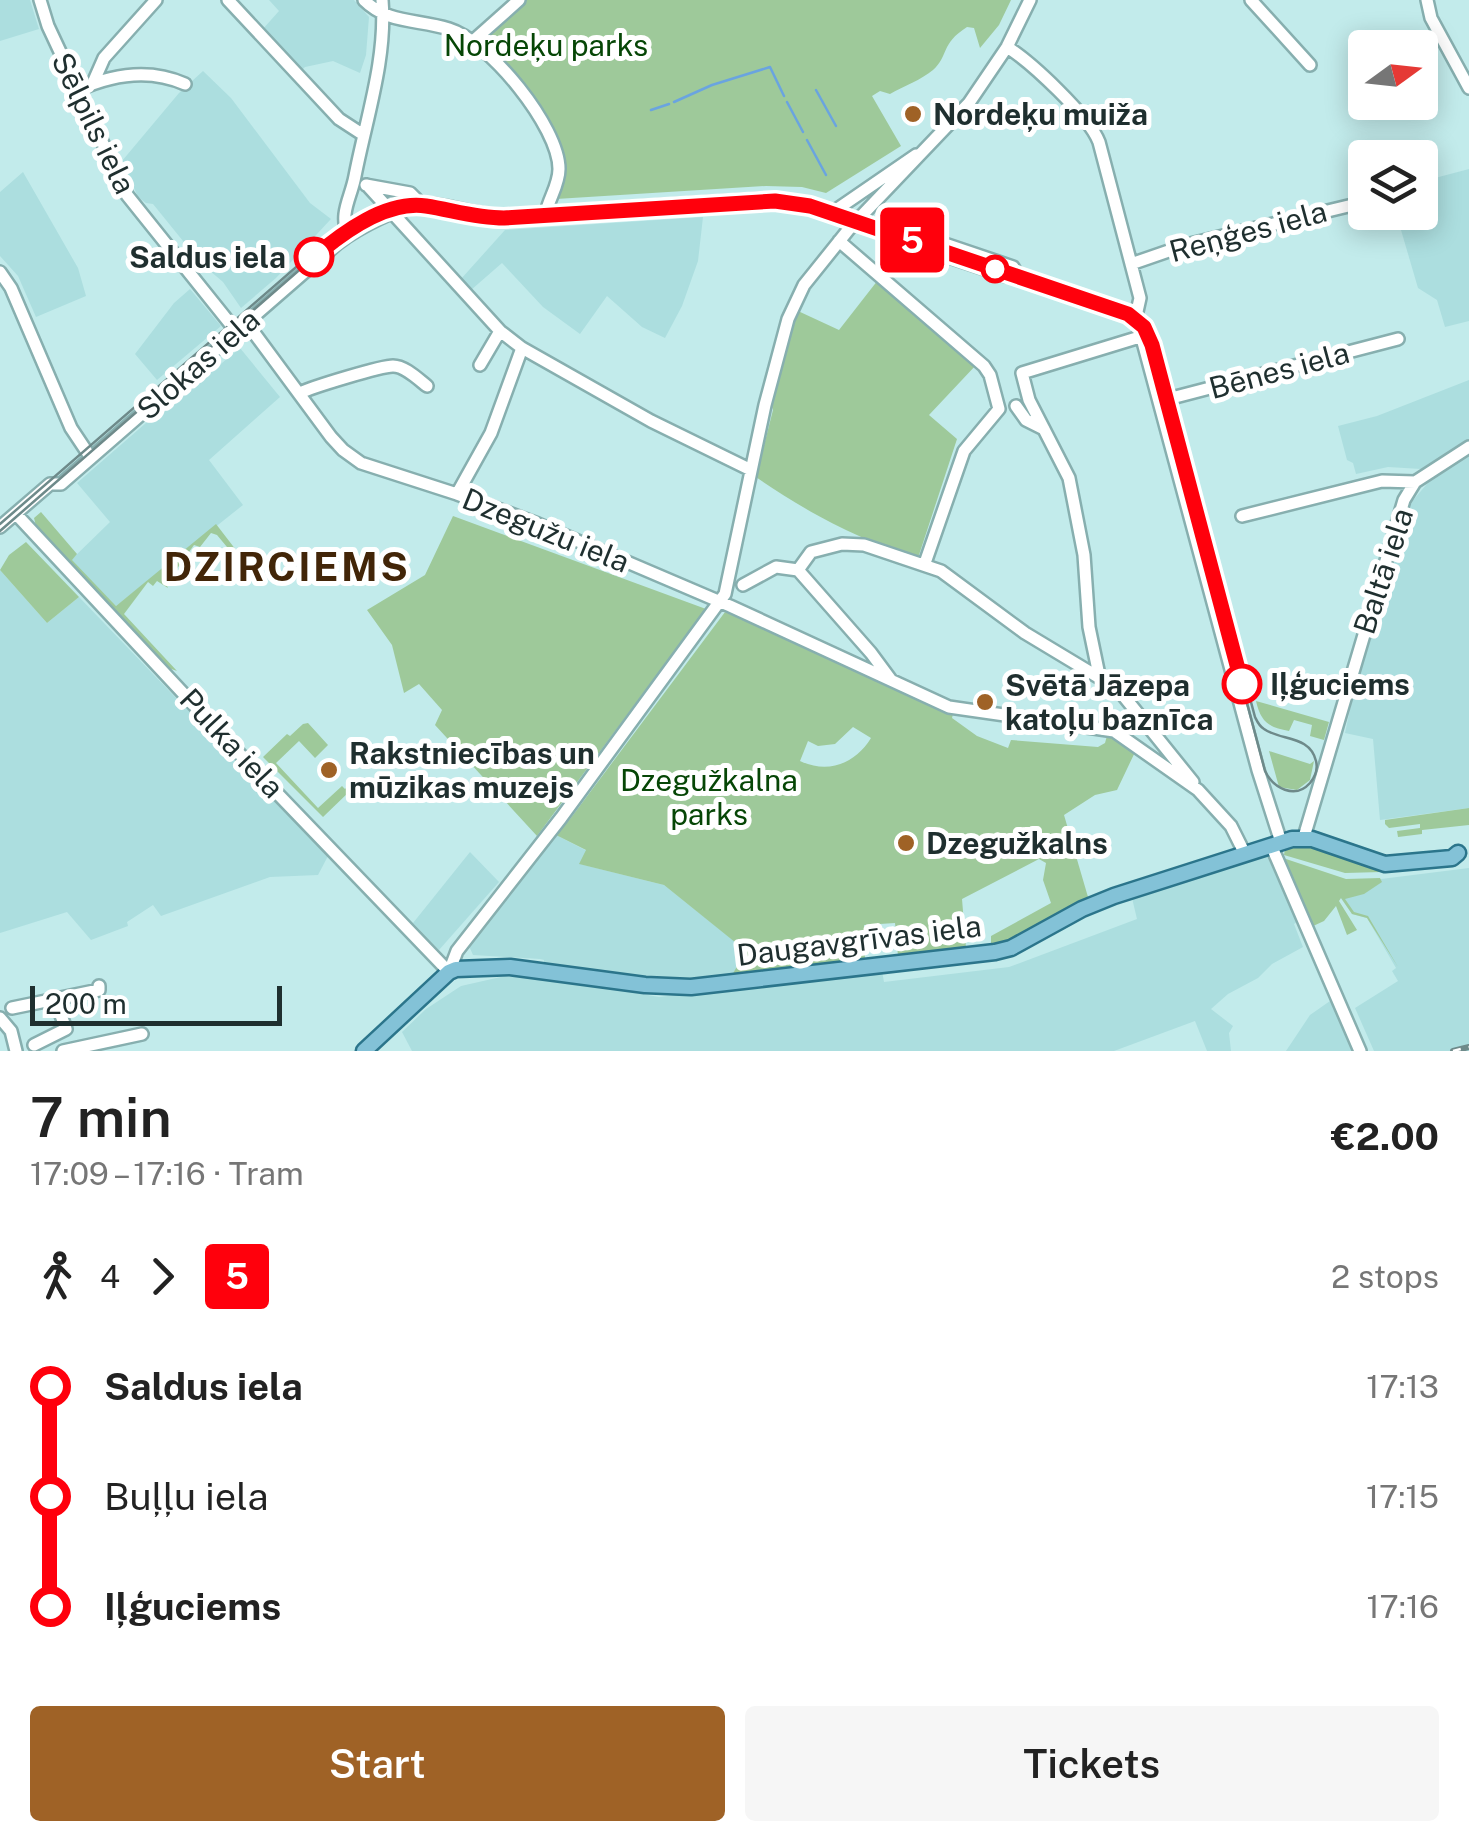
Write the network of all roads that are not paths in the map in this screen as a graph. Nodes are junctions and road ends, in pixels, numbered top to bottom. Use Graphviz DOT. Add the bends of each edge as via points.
graph roads {
  1 [pos="40,0"];
  2 [pos="156,0"];
  3 [pos="228,0"];
  4 [pos="364,0"];
  5 [pos="382,0"];
  6 [pos="519,0"];
  7 [pos="1030,0"];
  8 [pos="1252,0"];
  9 [pos="1427,0"];
  10 [pos="384,17"];
  11 [pos="473,41"];
  12 [pos="1007,47"];
  13 [pos="1310,65"];
  14 [pos="93,83"];
  15 [pos="185,84"];
  16 [pos="1469,88"];
  17 [pos="78,90"];
  18 [pos="362,134"];
  19 [pos="931,146"];
  20 [pos="355,176"];
  21 [pos="367,185"];
  22 [pos="421,204"];
  23 [pos="1348,204"];
  24 [pos="833,212"];
  25 [pos="546,213"];
  26 [pos="391,214"];
  27 [pos="858,221"];
  28 [pos="348,235"];
  29 [pos="839,242"];
  30 [pos="1131,264"];
  31 [pos="0,272"];
  32 [pos="1136,316"];
  33 [pos="241,327"];
  34 [pos="500,331"];
  35 [pos="1143,336"];
  36 [pos="1398,339"];
  37 [pos="522,348"];
  38 [pos="480,365"];
  39 [pos="427,386"];
  40 [pos="300,393"];
  41 [pos="1029,400"];
  42 [pos="1160,401"];
  43 [pos="1016,406"];
  44 [pos="999,409"];
  45 [pos="1044,429"];
  46 [pos="1469,448"];
  47 [pos="92,458"];
  48 [pos="751,470"];
  49 [pos="1416,482"];
  50 [pos="458,494"];
  51 [pos="16,514"];
  52 [pos="1242,516"];
  53 [pos="0,527"];
  54 [pos="925,563"];
  55 [pos="798,570"];
  56 [pos="743,585"];
  57 [pos="720,602"];
  58 [pos="1099,675"];
  59 [pos="893,683"];
  60 [pos="1198,790"];
  61 [pos="1304,838"];
  62 [pos="1276,843"];
  63 [pos="1244,852"];
  64 [pos="1464,852"];
  65 [pos="449,972"];
  66 [pos="98,986"];
  67 [pos="55,999"];
  68 [pos="12,1008"];
  69 [pos="0,1018"];
  70 [pos="28,1031"];
  71 [pos="142,1034"];
  72 [pos="56,1036"];
  73 [pos="35,1048"];
  74 [pos="16,1051"];
  75 [pos="61,1051"];
  76 [pos="364,1051"];
  77 [pos="1360,1051"];
  1 -- 17 [label="street, Sēlpils iela"];
  2 -- 14 [label="street" via="104,58"];
  3 -- 18 [label="street"];
  4 -- 10 [label="street"];
  5 -- 10 [label="street"];
  6 -- 11 [label="street"];
  7 -- 12 [label="street"];
  8 -- 13 [label="street"];
  9 -- 16 [label="street"];
  10 -- 11 [label="street" via="448,28"];
  10 -- 18 [label="street"];
  11 -- 25 [label="street" via="518,89 552,140 559,170"];
  12 -- 19 [label="street"];
  12 -- 30 [label="street" via="1096,134"];
  14 -- 15 [label="street" via="133,74"];
  14 -- 17 [label="street"];
  17 -- 33 [label="street, Sēlpils iela" via="126,195"];
  18 -- 20 [label="street"];
  19 -- 24 [label="street"];
  19 -- 27 [label="street"];
  20 -- 21 [label="street"];
  20 -- 28 [label="street" via="344,213"];
  21 -- 22 [label="street" via="410,193"];
  21 -- 26 [label="street"];
  22 -- 25 [label="street" via="485,216"];
  22 -- 26 [label="street, Slokas iela"];
  23 -- 30 [label="street, Reņģes iela"];
  24 -- 25 [label="street" via="765,199"];
  24 -- 27 [label="street"];
  26 -- 28 [label="street, Slokas iela"];
  26 -- 34 [label="street"];
  27 -- 29 [label="street"];
  27 -- 32 [label="street"];
  28 -- 33 [label="street, Slokas iela"];
  29 -- 44 [label="street" via="984,366"];
  29 -- 48 [label="street" via="804,285 788,319"];
  30 -- 32 [label="street" via="1140,298"];
  31 -- 47 [label="street"];
  32 -- 35 [label="street"];
  33 -- 40 [label="street, Dzegužu iela"];
  33 -- 47 [label="street, Slokas iela"];
  34 -- 37 [label="street"];
  34 -- 38 [label="street"];
  35 -- 41 [label="street" via="1022,373"];
  35 -- 42 [label="street"];
  36 -- 42 [label="street, Bēnes iela"];
  37 -- 48 [label="street"];
  37 -- 50 [label="street" via="491,433"];
  39 -- 40 [label="street" via="391,366"];
  40 -- 50 [label="street, Dzegužu iela" via="351,457"];
  41 -- 43 [label="street"];
  41 -- 45 [label="street"];
  42 -- 62 [label="street"];
  43 -- 44 [label="street"];
  43 -- 45 [label="street"];
  44 -- 54 [label="street" via="964,451"];
  45 -- 58 [label="street" via="1070,478"];
  46 -- 49 [label="street, Baltā iela"];
  47 -- 51 [label="street, Slokas iela"];
  48 -- 57 [label="street"];
  49 -- 52 [label="street" via="1382,480"];
  49 -- 61 [label="street, Baltā iela" via="1394,528"];
  50 -- 57 [label="street, Dzegužu iela"];
  51 -- 53 [label="street, Slokas iela"];
  51 -- 65 [label="street, Pulka iela"];
  54 -- 55 [label="street" via="842,544 811,552"];
  54 -- 58 [label="street"];
  55 -- 56 [label="street" via="776,567"];
  55 -- 59 [label="street"];
  57 -- 59 [label="street, Dzegužu iela"];
  57 -- 65 [label="street" via="457,951"];
  58 -- 60 [label="street" via="1133,706"];
  59 -- 60 [label="street, Dzegužu iela" via="949,707 1114,731"];
  60 -- 63 [label="street" via="1232,826"];
  61 -- 62 [label="main road, Daugavgrīvas iela"];
  61 -- 64 [label="main road, Daugavgrīvas iela" via="1376,862"];
  62 -- 63 [label="main road, Daugavgrīvas iela"];
  62 -- 77 [label="street"];
  63 -- 65 [label="main road, Daugavgrīvas iela" via="1114,896 995,952 691,986 510,967"];
  65 -- 76 [label="main road"];
  66 -- 67 [label="street"];
  67 -- 68 [label="street"];
  67 -- 72 [label="street" via="66,1029"];
  69 -- 74 [label="street"];
  70 -- 73 [label="street"];
  71 -- 75 [label="street"];
  72 -- 73 [label="street"];
  72 -- 75 [label="street"];
}
